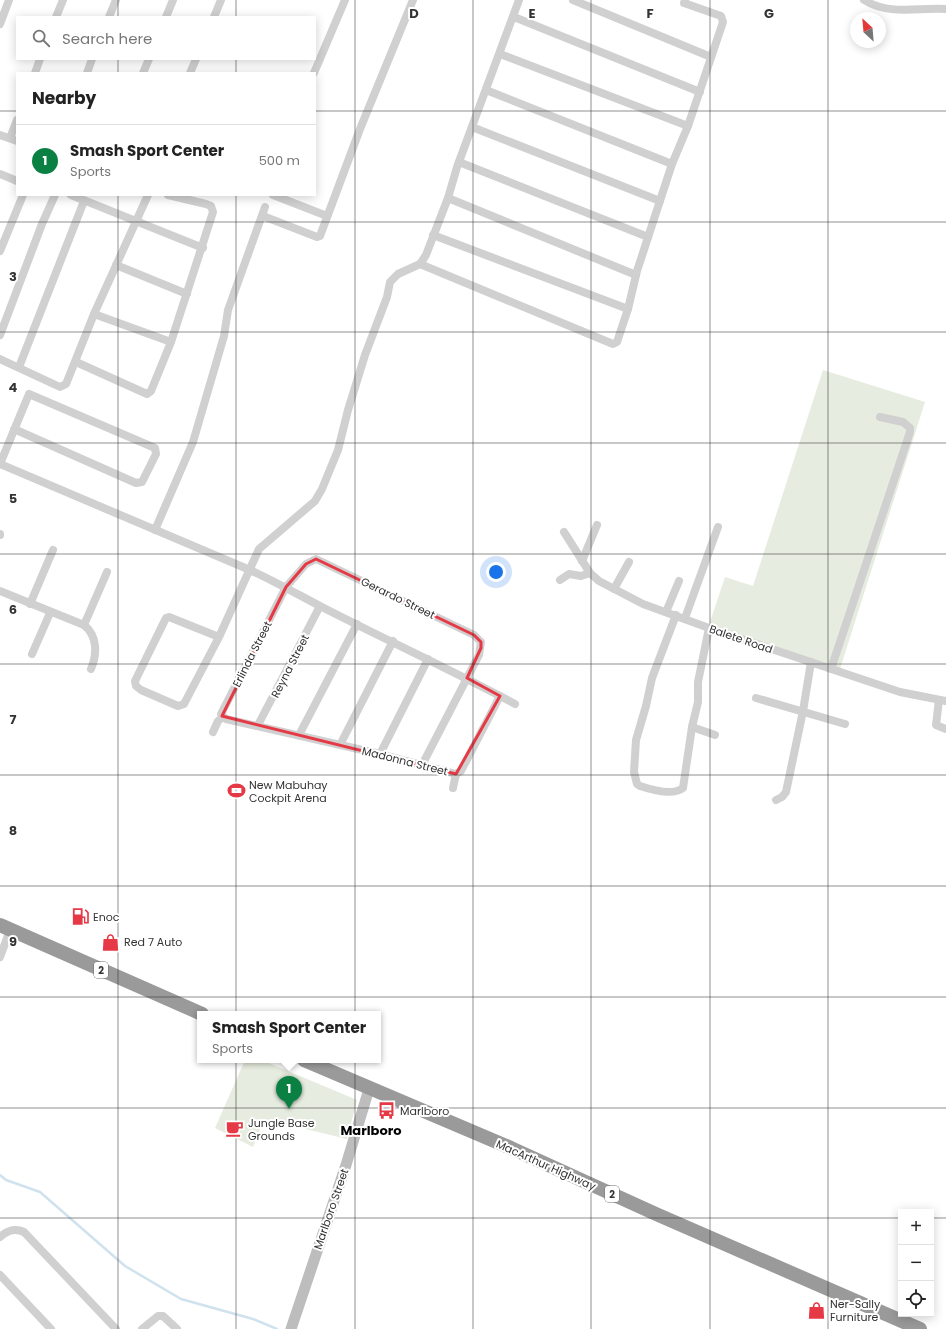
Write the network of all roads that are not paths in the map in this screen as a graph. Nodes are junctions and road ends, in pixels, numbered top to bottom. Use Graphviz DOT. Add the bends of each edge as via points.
graph roads {
  1 [pos="9,0"];
  2 [pos="63,0"];
  3 [pos="116,0"];
  4 [pos="173,0"];
  5 [pos="221,0"];
  6 [pos="344,0"];
  7 [pos="413,0"];
  8 [pos="520,0"];
  9 [pos="573,0"];
  10 [pos="864,0"];
  11 [pos="682,1"];
  12 [pos="946,10"];
  13 [pos="56,16"];
  14 [pos="109,16"];
  15 [pos="166,16"];
  16 [pos="214,16"];
  17 [pos="514,17"];
  18 [pos="0,24"];
  19 [pos="500,54"];
  20 [pos="711,57"];
  21 [pos="40,60"];
  22 [pos="92,60"];
  23 [pos="148,60"];
  24 [pos="196,60"];
  25 [pos="35,72"];
  26 [pos="87,72"];
  27 [pos="143,72"];
  28 [pos="190,72"];
  29 [pos="314,72"];
  30 [pos="486,90"];
  31 [pos="700,92"];
  32 [pos="688,126"];
  33 [pos="16,127"];
  34 [pos="472,127"];
  35 [pos="0,135"];
  36 [pos="14,140"];
  37 [pos="459,162"];
  38 [pos="672,164"];
  39 [pos="0,174"];
  40 [pos="16,181"];
  41 [pos="23,196"];
  42 [pos="55,196"];
  43 [pos="73,196"];
  44 [pos="148,196"];
  45 [pos="176,196"];
  46 [pos="276,196"];
  47 [pos="193,198"];
  48 [pos="448,198"];
  49 [pos="84,201"];
  50 [pos="660,201"];
  51 [pos="265,207"];
  52 [pos="263,216"];
  53 [pos="327,216"];
  54 [pos="136,221"];
  55 [pos="433,235"];
  56 [pos="648,237"];
  57 [pos="203,248"];
  58 [pos="0,250"];
  59 [pos="420,264"];
  60 [pos="116,265"];
  61 [pos="636,275"];
  62 [pos="187,294"];
  63 [pos="628,308"];
  64 [pos="94,314"];
  65 [pos="0,335"];
  66 [pos="171,342"];
  67 [pos="0,359"];
  68 [pos="76,362"];
  69 [pos="19,366"];
  70 [pos="880,417"];
  71 [pos="14,429"];
  72 [pos="0,464"];
  73 [pos="597,525"];
  74 [pos="718,527"];
  75 [pos="155,530"];
  76 [pos="564,532"];
  77 [pos="53,550"];
  78 [pos="582,560"];
  79 [pos="629,562"];
  80 [pos="250,570"];
  81 [pos="107,572"];
  82 [pos="590,573"];
  83 [pos="560,580"];
  84 [pos="679,580"];
  85 [pos="286,587"];
  86 [pos="614,589"];
  87 [pos="0,591"];
  88 [pos="30,604"];
  89 [pos="320,606"];
  90 [pos="666,612"];
  91 [pos="50,613"];
  92 [pos="676,615"];
  93 [pos="685,618"];
  94 [pos="357,624"];
  95 [pos="84,626"];
  96 [pos="709,628"];
  97 [pos="219,637"];
  98 [pos="393,641"];
  99 [pos="32,654"];
  100 [pos="428,659"];
  101 [pos="811,662"];
  102 [pos="91,669"];
  103 [pos="831,669"];
  104 [pos="467,678"];
  105 [pos="500,696"];
  106 [pos="756,698"];
  107 [pos="942,700"];
  108 [pos="515,704"];
  109 [pos="803,711"];
  110 [pos="224,718"];
  111 [pos="845,724"];
  112 [pos="258,725"];
  113 [pos="692,727"];
  114 [pos="946,729"];
  115 [pos="213,732"];
  116 [pos="299,735"];
  117 [pos="715,735"];
  118 [pos="340,745"];
  119 [pos="380,754"];
  120 [pos="422,765"];
  121 [pos="456,774"];
  122 [pos="452,788"];
  123 [pos="776,800"];
  124 [pos="5,928"];
  125 [pos="0,957"];
  126 [pos="197,1012"];
  127 [pos="311,1063"];
  128 [pos="369,1089"];
  129 [pos="0,1237"];
  130 [pos="0,1275"];
  131 [pos="291,1328"];
  132 [pos="52,1329"];
  133 [pos="116,1329"];
  134 [pos="142,1329"];
  135 [pos="177,1329"];
  136 [pos="920,1329"];
  1 -- 18 [label="street"];
  2 -- 13 [label="street"];
  3 -- 14 [label="street"];
  4 -- 15 [label="street"];
  5 -- 16 [label="street"];
  6 -- 29 [label="street"];
  7 -- 53 [label="street"];
  8 -- 17 [label="street"];
  9 -- 20 [label="street"];
  10 -- 12 [label="street" via="891,9"];
  11 -- 20 [label="street" via="723,19"];
  17 -- 19 [label="street"];
  17 -- 31 [label="street"];
  19 -- 30 [label="street"];
  19 -- 32 [label="street"];
  20 -- 31 [label="street"];
  21 -- 25 [label="street"];
  22 -- 26 [label="street"];
  23 -- 27 [label="street"];
  24 -- 28 [label="street"];
  30 -- 34 [label="street"];
  30 -- 38 [label="street"];
  31 -- 32 [label="street"];
  32 -- 38 [label="street"];
  33 -- 36 [label="street"];
  34 -- 37 [label="street"];
  34 -- 50 [label="street"];
  35 -- 36 [label="street"];
  37 -- 48 [label="street"];
  37 -- 56 [label="street"];
  38 -- 50 [label="street"];
  39 -- 40 [label="street"];
  41 -- 58 [label="street"];
  42 -- 65 [label="street"];
  43 -- 49 [label="street"];
  44 -- 54 [label="street"];
  45 -- 47 [label="street"];
  46 -- 53 [label="street"];
  47 -- 57 [label="street" via="210,206 213,212"];
  48 -- 55 [label="street"];
  48 -- 61 [label="street"];
  49 -- 54 [label="street"];
  49 -- 69 [label="street"];
  50 -- 56 [label="street"];
  51 -- 52 [label="street"];
  52 -- 53 [label="street" via="317,237 320,236"];
  52 -- 75 [label="street" via="228,310 224,336 193,442"];
  54 -- 57 [label="street"];
  54 -- 60 [label="street"];
  55 -- 59 [label="street"];
  55 -- 63 [label="street"];
  56 -- 61 [label="street"];
  57 -- 62 [label="street"];
  59 -- 63 [label="street" via="613,344 617,342"];
  59 -- 80 [label="street" via="398,274 390,282 387,297 365,355 338,450 322,489 315,501 259,548"];
  60 -- 62 [label="street"];
  60 -- 64 [label="street"];
  61 -- 63 [label="street"];
  62 -- 66 [label="street"];
  64 -- 66 [label="street"];
  64 -- 68 [label="street"];
  66 -- 68 [label="street" via="149,394"];
  67 -- 69 [label="street"];
  68 -- 69 [label="street" via="66,384 60,387"];
  70 -- 103 [label="street" via="903,422 910,428 910,432"];
  71 -- 71 [label="street" via="136,484 142,482 156,454 155,448 31,394 28,394"];
  71 -- 72 [label="street"];
  72 -- 75 [label="street"];
  73 -- 78 [label="street"];
  74 -- 93 [label="street"];
  75 -- 80 [label="street"];
  76 -- 78 [label="street, Balete Road"];
  77 -- 88 [label="street"];
  78 -- 82 [label="street, Balete Road"];
  79 -- 86 [label="street"];
  80 -- 85 [label="street"];
  80 -- 97 [label="street"];
  81 -- 95 [label="street"];
  82 -- 83 [label="street" via="581,576 569,574"];
  82 -- 86 [label="street, Balete Road"];
  84 -- 90 [label="street"];
  85 -- 89 [label="street"];
  85 -- 104 [label="street, Gerardo Street" via="306,564 316,559 474,635 481,642 481,648"];
  85 -- 110 [label="street, Erlinda Street" via="221,714"];
  86 -- 90 [label="street, Balete Road"];
  87 -- 88 [label="street"];
  88 -- 91 [label="street"];
  89 -- 94 [label="street"];
  89 -- 112 [label="street, Reyna Street"];
  90 -- 92 [label="street, Balete Road"];
  91 -- 95 [label="street"];
  91 -- 99 [label="street"];
  92 -- 93 [label="street, Balete Road"];
  92 -- 113 [label="street" via="652,678 636,740 634,772 637,784 660,791 683,788"];
  93 -- 96 [label="street, Balete Road"];
  94 -- 98 [label="street"];
  94 -- 116 [label="street"];
  95 -- 102 [label="street" via="90,630 94,641 95,656"];
  96 -- 101 [label="street, Balete Road"];
  96 -- 113 [label="street"];
  97 -- 97 [label="street" via="184,704 178,706 136,686 135,681 167,617"];
  98 -- 100 [label="street"];
  98 -- 118 [label="street"];
  100 -- 104 [label="street"];
  100 -- 119 [label="street"];
  101 -- 103 [label="street, Balete Road"];
  101 -- 109 [label="street"];
  103 -- 107 [label="street, Balete Road" via="900,692"];
  104 -- 105 [label="street"];
  104 -- 120 [label="street"];
  105 -- 108 [label="street"];
  105 -- 121 [label="street, Madonna Street" via="461,771"];
  106 -- 109 [label="street"];
  107 -- 114 [label="street" via="936,725"];
  109 -- 111 [label="street"];
  109 -- 123 [label="street" via="786,792"];
  110 -- 112 [label="street, Madonna Street"];
  110 -- 115 [label="street" via="218,721"];
  112 -- 116 [label="street, Madonna Street"];
  113 -- 117 [label="street"];
  116 -- 118 [label="street, Madonna Street"];
  118 -- 119 [label="street, Madonna Street"];
  119 -- 120 [label="street, Madonna Street"];
  120 -- 121 [label="street, Madonna Street"];
  121 -- 122 [label="street"];
  124 -- 125 [label="street"];
  124 -- 126 [label="highway, 2"];
  127 -- 128 [label="highway, MacArthur Highway / 2"];
  128 -- 131 [label="street, Marlboro Street"];
  128 -- 136 [label="highway, MacArthur Highway / 2" via="517,1151"];
  129 -- 133 [label="street" via="8,1231 24,1232"];
  130 -- 132 [label="street"];
  134 -- 135 [label="street" via="158,1316 163,1316"];
}
